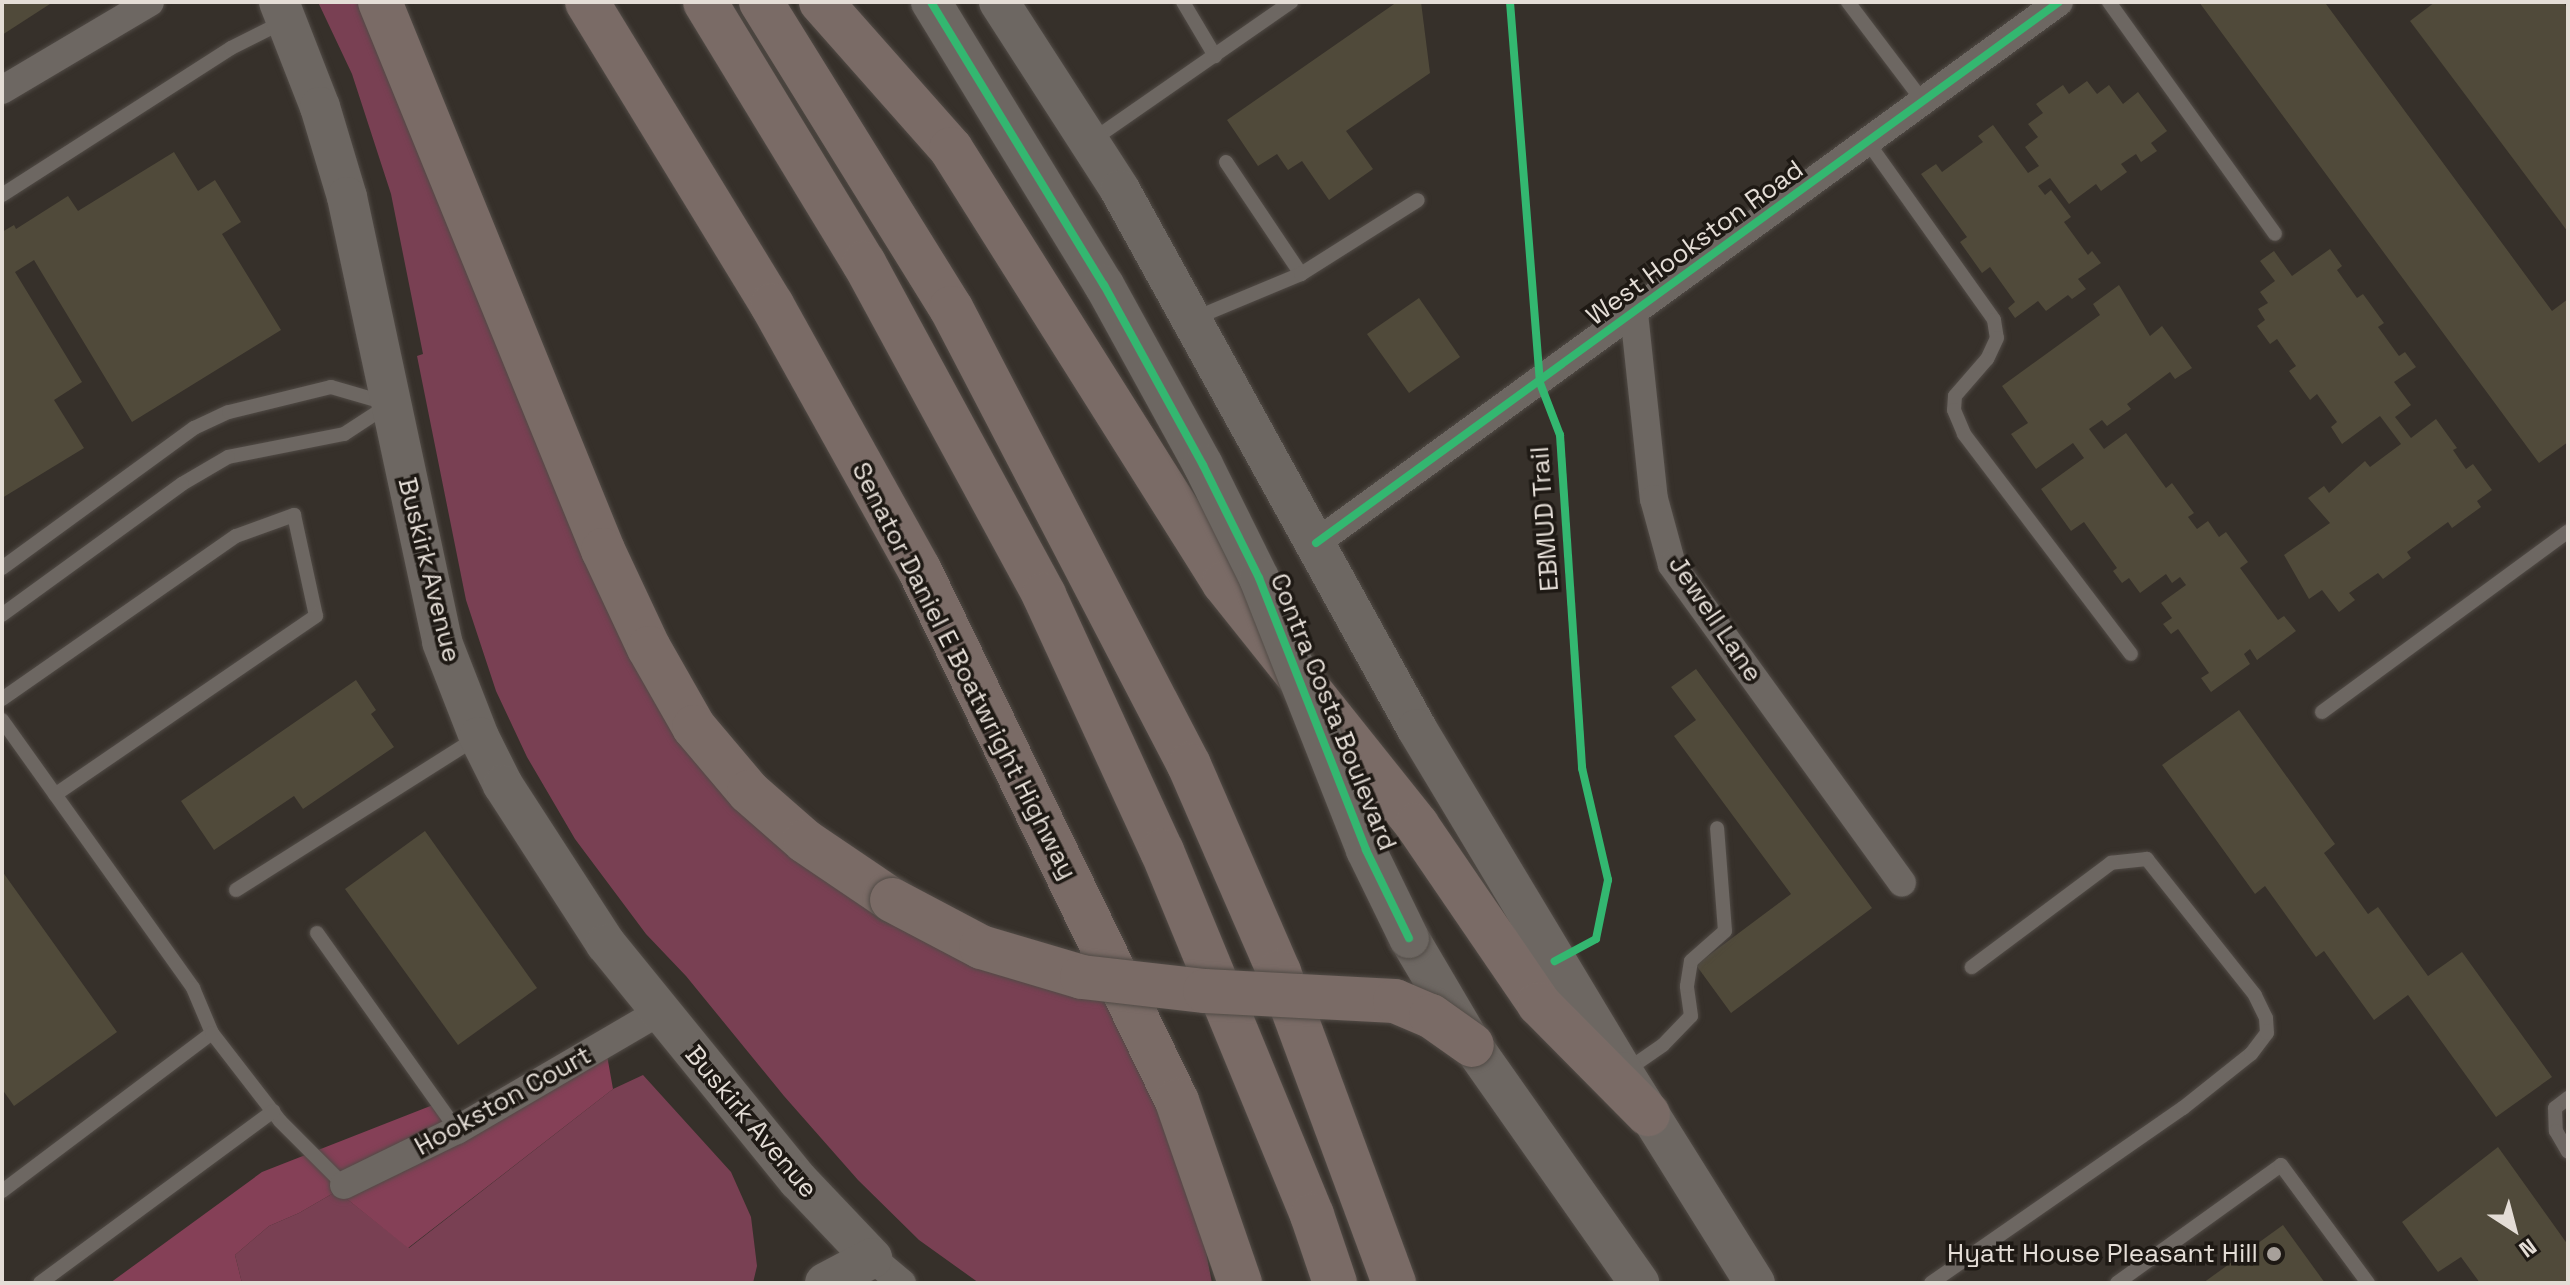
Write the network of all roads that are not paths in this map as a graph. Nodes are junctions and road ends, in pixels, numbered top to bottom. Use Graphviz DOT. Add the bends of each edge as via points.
graph roads {
  1 [pos="150,2"];
  2 [pos="380,2"];
  3 [pos="587,2"];
  4 [pos="705,2"];
  5 [pos="761,2"];
  6 [pos="821,2"];
  7 [pos="931,2"];
  8 [pos="999,2"];
  9 [pos="1183,2"];
  10 [pos="1291,2"];
  11 [pos="1848,2"];
  12 [pos="2059,2"];
  13 [pos="2109,2"];
  14 [pos="283,11"];
  15 [pos="1215,56"];
  16 [pos="2,90"];
  17 [pos="1922,100"];
  18 [pos="1867,141"];
  19 [pos="1089,142"];
  20 [pos="1226,162"];
  21 [pos="2,195"];
  22 [pos="1418,200"];
  23 [pos="2275,234"];
  24 [pos="1301,274"];
  25 [pos="1634,313"];
  26 [pos="1192,319"];
  27 [pos="390,404"];
  28 [pos="2568,531"];
  29 [pos="1316,543"];
  30 [pos="2,568"];
  31 [pos="2,615"];
  32 [pos="2131,654"];
  33 [pos="2,699"];
  34 [pos="2322,712"];
  35 [pos="2,720"];
  36 [pos="479,737"];
  37 [pos="55,795"];
  38 [pos="1717,828"];
  39 [pos="1902,883"];
  40 [pos="236,890"];
  41 [pos="317,933"];
  42 [pos="1972,967"];
  43 [pos="659,1012"];
  44 [pos="212,1033"];
  45 [pos="1472,1045"];
  46 [pos="1623,1072"];
  47 [pos="2568,1098"];
  48 [pos="1177,1101"];
  49 [pos="273,1111"];
  50 [pos="1648,1114"];
  51 [pos="457,1130"];
  52 [pos="2568,1152"];
  53 [pos="344,1185"];
  54 [pos="2,1191"];
  55 [pos="1369,1208"];
  56 [pos="865,1270"];
  57 [pos="40,1283"];
  58 [pos="825,1283"];
  59 [pos="902,1283"];
  60 [pos="1212,1283"];
  61 [pos="1240,1283"];
  62 [pos="1335,1283"];
  63 [pos="1394,1283"];
  64 [pos="1427,1283"];
  65 [pos="1639,1283"];
  66 [pos="1755,1283"];
  67 [pos="1931,1283"];
  68 [pos="2117,1283"];
  69 [pos="2368,1283"];
  1 -- 16 [label="street"];
  2 -- 45 [label="highway, bridge" via="603,550 694,727 749,792 805,841 892,900 981,947 1082,977 1205,991 1395,1001 1431,1016"];
  3 -- 48 [label="highway, Senator Daniel E Boatwright Highway" via="772,305 919,569"];
  4 -- 62 [label="highway" via="864,263 1044,595 1162,851"];
  5 -- 55 [label="highway" via="951,308 1189,765 1279,972"];
  6 -- 50 [label="highway" via="951,149 1224,583 1417,825 1539,1004"];
  7 -- 45 [label="main road, Contra Costa Boulevard, bridge" via="1096,271 1203,465 1259,578 1366,850 1409,938"];
  8 -- 19 [label="main road, Contra Costa Boulevard"];
  9 -- 15 [label="lane"];
  10 -- 15 [label="lane"];
  11 -- 17 [label="lane"];
  12 -- 17 [label="street, West Hookston Road"];
  13 -- 23 [label="lane"];
  14 -- 21 [label="lane"];
  14 -- 27 [label="main road, Buskirk Avenue" via="347,197"];
  15 -- 19 [label="lane"];
  17 -- 18 [label="street, West Hookston Road"];
  18 -- 25 [label="street, West Hookston Road"];
  18 -- 32 [label="lane" via="1994,320 1997,338 1987,359 1955,396 1954,410 1964,434"];
  19 -- 26 [label="main road, Contra Costa Boulevard"];
  20 -- 24 [label="lane"];
  22 -- 24 [label="lane"];
  24 -- 26 [label="lane"];
  25 -- 29 [label="street, West Hookston Road"];
  25 -- 39 [label="street, Jewell Lane" via="1654,499 1672,565"];
  26 -- 29 [label="main road, Contra Costa Boulevard"];
  27 -- 30 [label="lane" via="331,387 229,412 194,428"];
  27 -- 31 [label="lane" via="344,434 228,457 182,484"];
  27 -- 36 [label="main road, Buskirk Avenue" via="442,642"];
  28 -- 34 [label="lane"];
  29 -- 46 [label="main road, Contra Costa Boulevard" via="1417,729"];
  33 -- 37 [label="lane" via="236,536 294,515 316,616"];
  35 -- 37 [label="lane"];
  36 -- 40 [label="lane"];
  36 -- 43 [label="main road, Buskirk Avenue" via="562,881"];
  37 -- 44 [label="lane" via="193,988"];
  38 -- 46 [label="lane" via="1725,931 1691,961 1691,1016 1663,1045"];
  41 -- 51 [label="lane"];
  42 -- 67 [label="lane" via="2111,863 2147,859 2255,995 2267,1033 2251,1054 2183,1108"];
  43 -- 51 [label="street, Hookston Court"];
  43 -- 56 [label="main road, Buskirk Avenue"];
  44 -- 49 [label="lane"];
  44 -- 54 [label="lane"];
  45 -- 65 [label="main road, Contra Costa Boulevard"];
  46 -- 50 [label="main road, Contra Costa Boulevard"];
  47 -- 52 [label="lane" via="2555,1108 2556,1131"];
  48 -- 60 [label="highway"];
  48 -- 61 [label="highway, Senator Daniel E Boatwright Highway"];
  49 -- 53 [label="lane"];
  49 -- 57 [label="lane"];
  50 -- 66 [label="main road, Contra Costa Boulevard"];
  51 -- 53 [label="street, Hookston Court"];
  55 -- 63 [label="highway"];
  55 -- 64 [label="highway"];
  56 -- 58 [label="main road"];
  56 -- 59 [label="street"];
  68 -- 69 [label="lane" via="2281,1165"];
}
